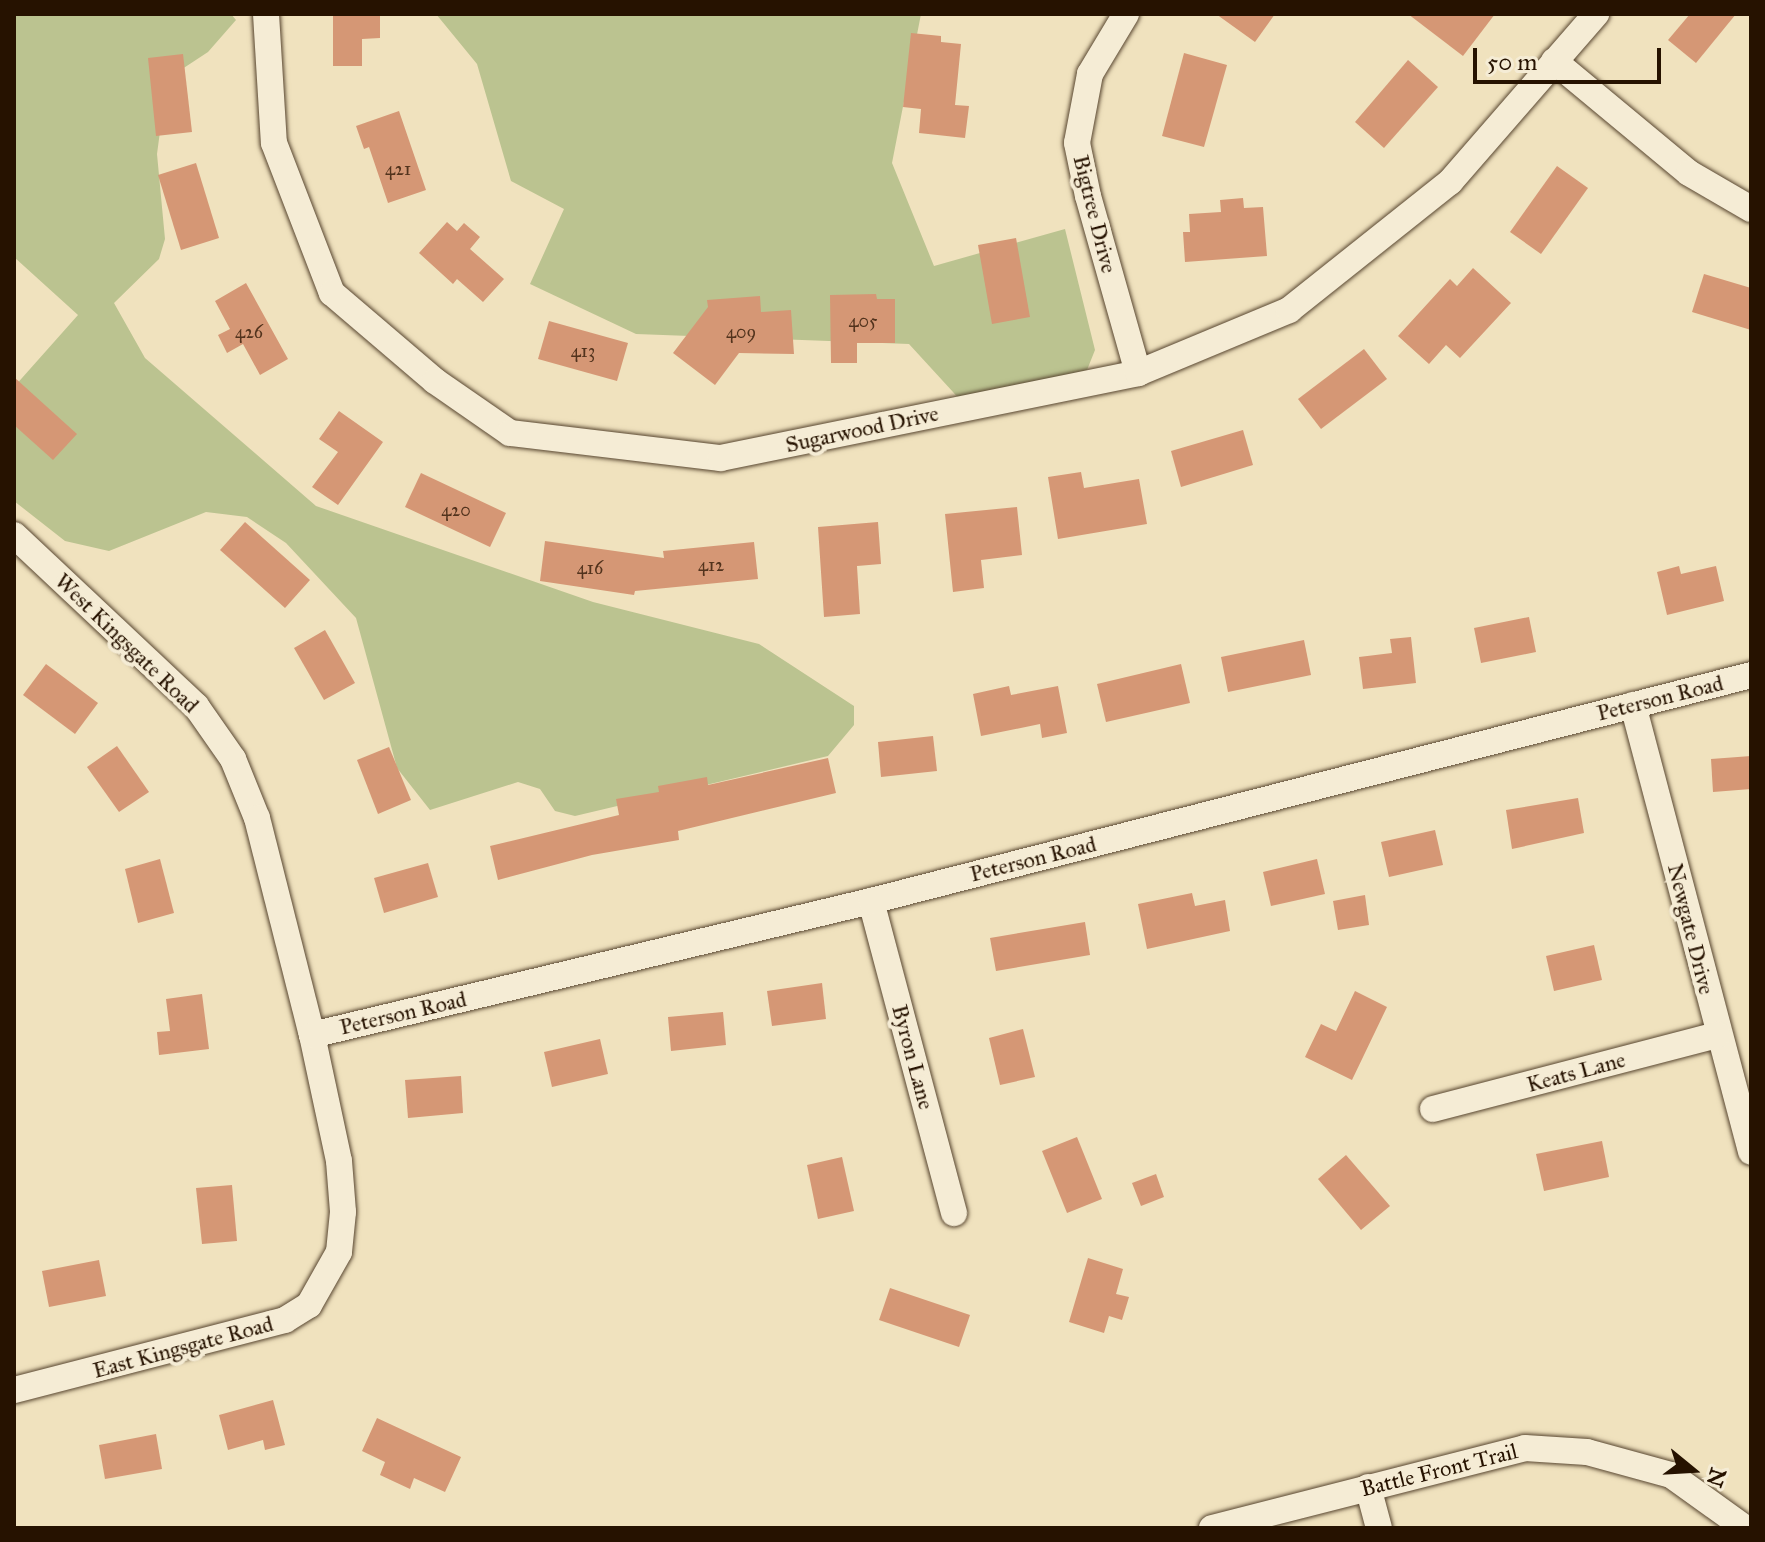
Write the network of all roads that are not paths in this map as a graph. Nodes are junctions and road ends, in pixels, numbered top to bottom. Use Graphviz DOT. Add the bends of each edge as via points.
graph roads {
  1 [pos="266,14"];
  2 [pos="1126,14"];
  3 [pos="1596,14"];
  4 [pos="1554,61"];
  5 [pos="1751,209"];
  6 [pos="1138,373"];
  7 [pos="14,535"];
  8 [pos="1751,675"];
  9 [pos="1633,705"];
  10 [pos="871,901"];
  11 [pos="312,1035"];
  12 [pos="1718,1035"];
  13 [pos="1433,1109"];
  14 [pos="1751,1152"];
  15 [pos="954,1213"];
  16 [pos="14,1390"];
  17 [pos="1368,1487"];
  18 [pos="1212,1528"];
  19 [pos="1379,1528"];
  20 [pos="1745,1528"];
  1 -- 6 [label="street, Sugarwood Drive" via="274,143 332,293 435,381 510,433 721,458"];
  2 -- 6 [label="street, Bigtree Drive" via="1090,74 1077,143"];
  3 -- 4 [label="street, Sugarwood Drive"];
  4 -- 5 [label="street" via="1689,173"];
  4 -- 6 [label="street, Sugarwood Drive" via="1450,182 1289,310"];
  7 -- 11 [label="street, West Kingsgate Road" via="196,706 233,759 257,818"];
  8 -- 9 [label="street, Peterson Road"];
  9 -- 10 [label="street, Peterson Road"];
  9 -- 12 [label="street, Newgate Drive"];
  10 -- 11 [label="street, Peterson Road"];
  10 -- 15 [label="street, Byron Lane"];
  11 -- 16 [label="street, East Kingsgate Road" via="339,1161 343,1212 339,1252 309,1305 285,1320"];
  12 -- 13 [label="street, Keats Lane"];
  12 -- 14 [label="street, Newgate Drive"];
  17 -- 18 [label="street, Battle Front Trail"];
  17 -- 19 [label="street"];
  17 -- 20 [label="street, Battle Front Trail" via="1525,1448 1587,1452 1671,1475"];
}
